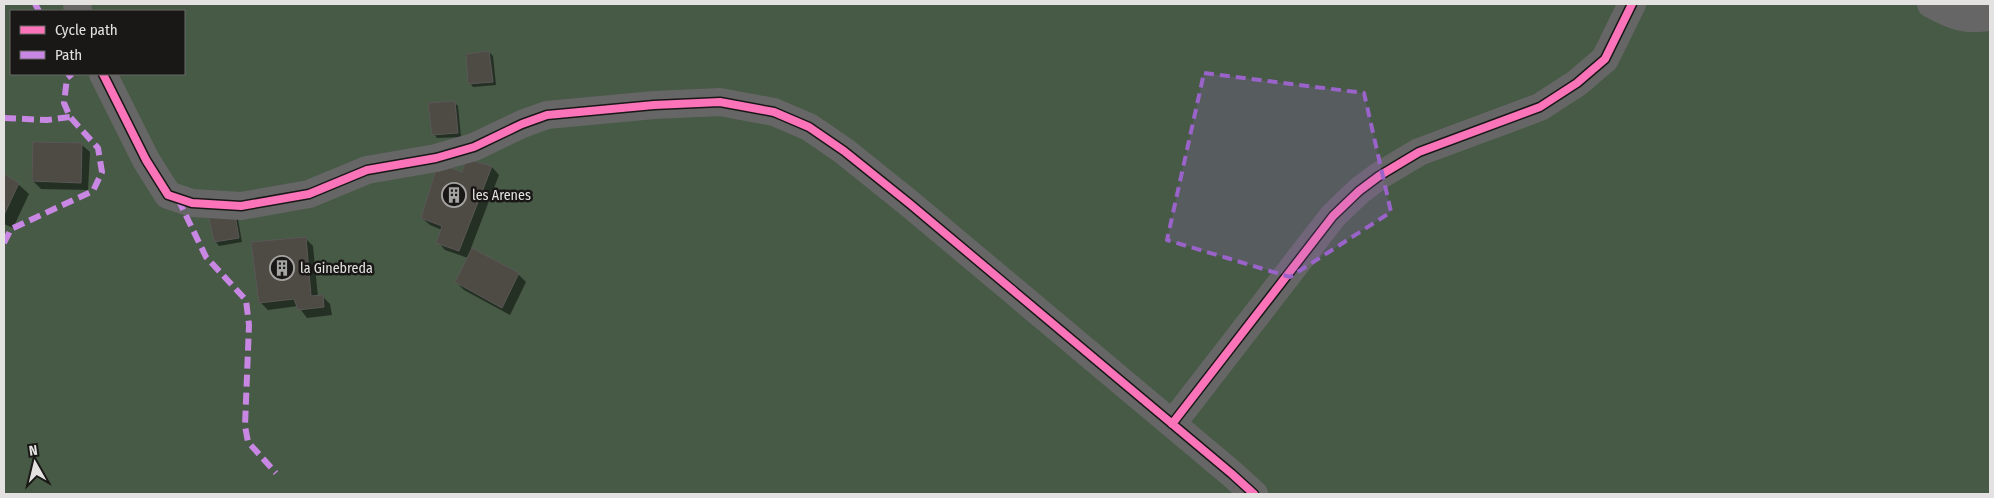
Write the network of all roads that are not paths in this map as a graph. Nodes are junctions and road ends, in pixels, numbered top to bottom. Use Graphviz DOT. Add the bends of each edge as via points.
graph roads {
  1 [pos="1632,4"];
  2 [pos="1931,4"];
  3 [pos="1990,17"];
  4 [pos="104,75"];
  5 [pos="1172,424"];
  6 [pos="1254,494"];
  1 -- 5 [label="street" via="1605,59 1577,83 1540,107 1419,152 1360,191 1333,216"];
  2 -- 3 [label="street" via="1973,20"];
  4 -- 5 [label="street" via="146,160 168,195 192,203 241,206 309,194 367,170 436,158 474,147 547,115 720,102 774,112 809,127 844,151"];
  5 -- 6 [label="street"];
}
